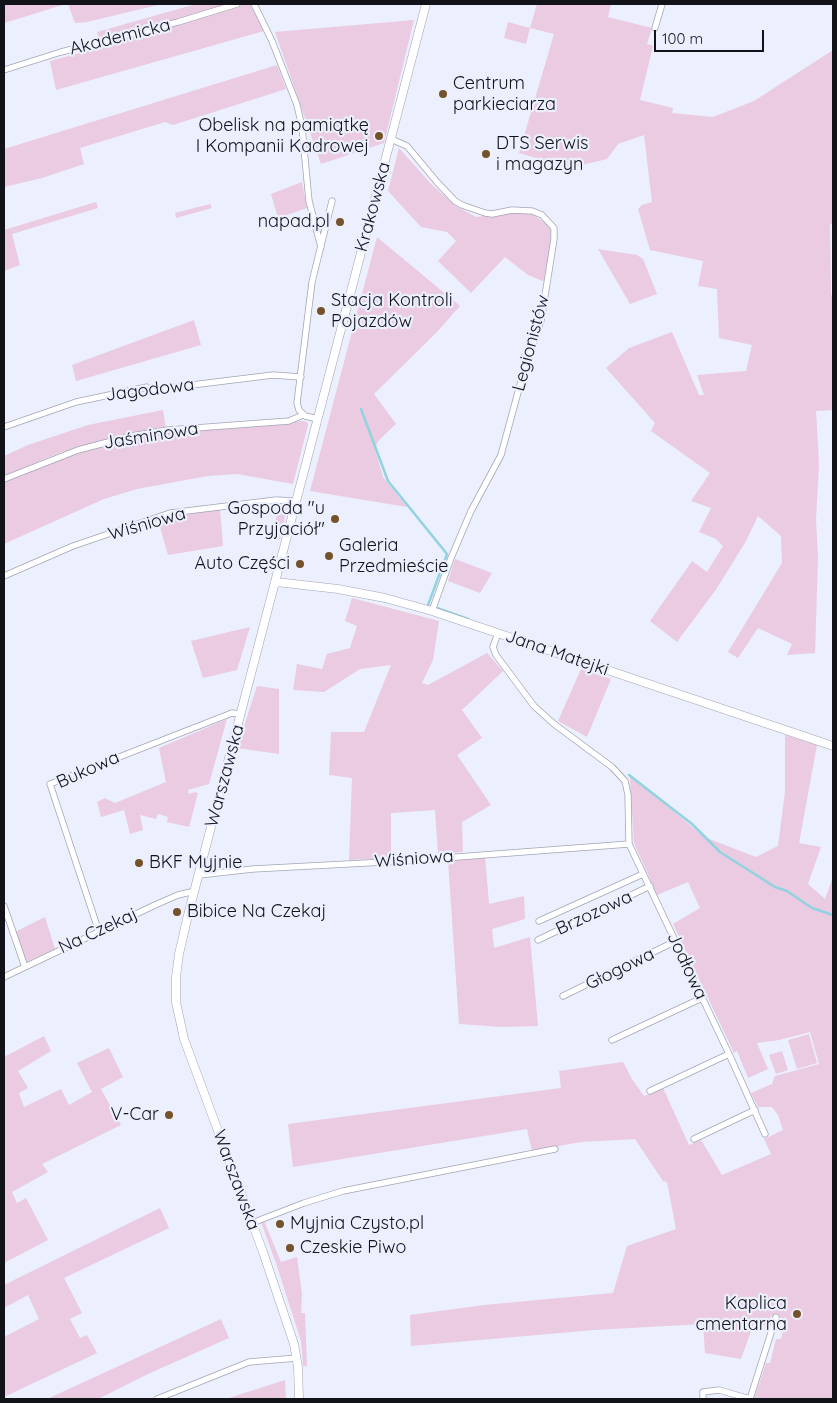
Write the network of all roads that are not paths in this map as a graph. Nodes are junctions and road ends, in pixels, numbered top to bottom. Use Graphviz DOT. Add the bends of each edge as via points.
graph roads {
  1 [pos="237,4"];
  2 [pos="254,4"];
  3 [pos="426,4"];
  4 [pos="662,4"];
  5 [pos="655,28"];
  6 [pos="4,70"];
  7 [pos="391,139"];
  8 [pos="332,201"];
  9 [pos="321,247"];
  10 [pos="351,293"];
  11 [pos="301,377"];
  12 [pos="303,415"];
  13 [pos="318,419"];
  14 [pos="4,427"];
  15 [pos="4,479"];
  16 [pos="297,501"];
  17 [pos="4,576"];
  18 [pos="276,582"];
  19 [pos="432,611"];
  20 [pos="498,633"];
  21 [pos="241,714"];
  22 [pos="833,746"];
  23 [pos="629,844"];
  24 [pos="643,874"];
  25 [pos="199,875"];
  26 [pos="650,886"];
  27 [pos="195,890"];
  28 [pos="4,906"];
  29 [pos="539,921"];
  30 [pos="99,932"];
  31 [pos="538,940"];
  32 [pos="676,941"];
  33 [pos="25,966"];
  34 [pos="4,977"];
  35 [pos="564,996"];
  36 [pos="702,998"];
  37 [pos="612,1040"];
  38 [pos="729,1054"];
  39 [pos="650,1092"];
  40 [pos="755,1110"];
  41 [pos="764,1134"];
  42 [pos="694,1139"];
  43 [pos="555,1149"];
  44 [pos="252,1223"];
  45 [pos="776,1317"];
  46 [pos="296,1358"];
  47 [pos="157,1399"];
  48 [pos="298,1399"];
  49 [pos="703,1399"];
  50 [pos="750,1399"];
  1 -- 6 [label="street, Akademicka"];
  2 -- 9 [label="street" via="299,110 309,202"];
  3 -- 7 [label="main road, Krakowska"];
  4 -- 5 [label="street"];
  7 -- 10 [label="main road, Krakowska"];
  7 -- 19 [label="street, Legionistów" via="406,146 436,182 462,205 492,214 532,211 542,215 554,228 541,321 501,455 467,519"];
  8 -- 9 [label="street"];
  9 -- 11 [label="street" via="312,282"];
  10 -- 13 [label="main road, Warszawska"];
  11 -- 12 [label="street" via="297,404"];
  11 -- 14 [label="street, Jagodowa" via="273,375 151,390 148,387 76,402"];
  12 -- 13 [label="street"];
  12 -- 15 [label="street, Jaśminowa" via="289,421 131,436 78,450"];
  13 -- 16 [label="main road, Warszawska"];
  16 -- 17 [label="street, Wiśniowa" via="276,500 170,513 73,546"];
  16 -- 18 [label="main road, Warszawska"];
  18 -- 19 [label="main road, Jana Matejki" via="338,589"];
  18 -- 21 [label="main road, Warszawska"];
  19 -- 20 [label="main road, Jana Matejki"];
  20 -- 22 [label="main road, Jana Matejki"];
  20 -- 23 [label="street, Jodłowa" via="494,647 496,655 534,706 612,767 625,781"];
  21 -- 25 [label="main road, Warszawska"];
  21 -- 30 [label="street, Bukowa" via="232,713 50,784"];
  23 -- 24 [label="street, Jodłowa"];
  23 -- 25 [label="street, Wiśniowa" via="404,861 253,868"];
  24 -- 26 [label="street, Jodłowa"];
  24 -- 29 [label="street, Brzozowa"];
  25 -- 27 [label="main road, Warszawska"];
  26 -- 31 [label="street, Brzozowa"];
  26 -- 32 [label="street, Jodłowa"];
  27 -- 30 [label="street, Na Czekaj" via="178,894"];
  27 -- 44 [label="main road, Warszawska" via="177,968 179,1018"];
  28 -- 33 [label="street"];
  30 -- 33 [label="street, Na Czekaj"];
  32 -- 35 [label="street, Głogowa"];
  32 -- 36 [label="street, Jodłowa"];
  33 -- 34 [label="street, Na Czekaj"];
  36 -- 37 [label="street"];
  36 -- 38 [label="street, Jodłowa"];
  38 -- 39 [label="street"];
  38 -- 40 [label="street, Jodłowa"];
  40 -- 41 [label="street, Jodłowa"];
  40 -- 42 [label="street"];
  43 -- 44 [label="street" via="343,1192"];
  44 -- 46 [label="main road, Warszawska" via="285,1316"];
  45 -- 50 [label="street"];
  46 -- 47 [label="street" via="249,1362"];
  46 -- 48 [label="main road, Warszawska"];
  49 -- 50 [label="street" via="703,1392 719,1390"];
}
